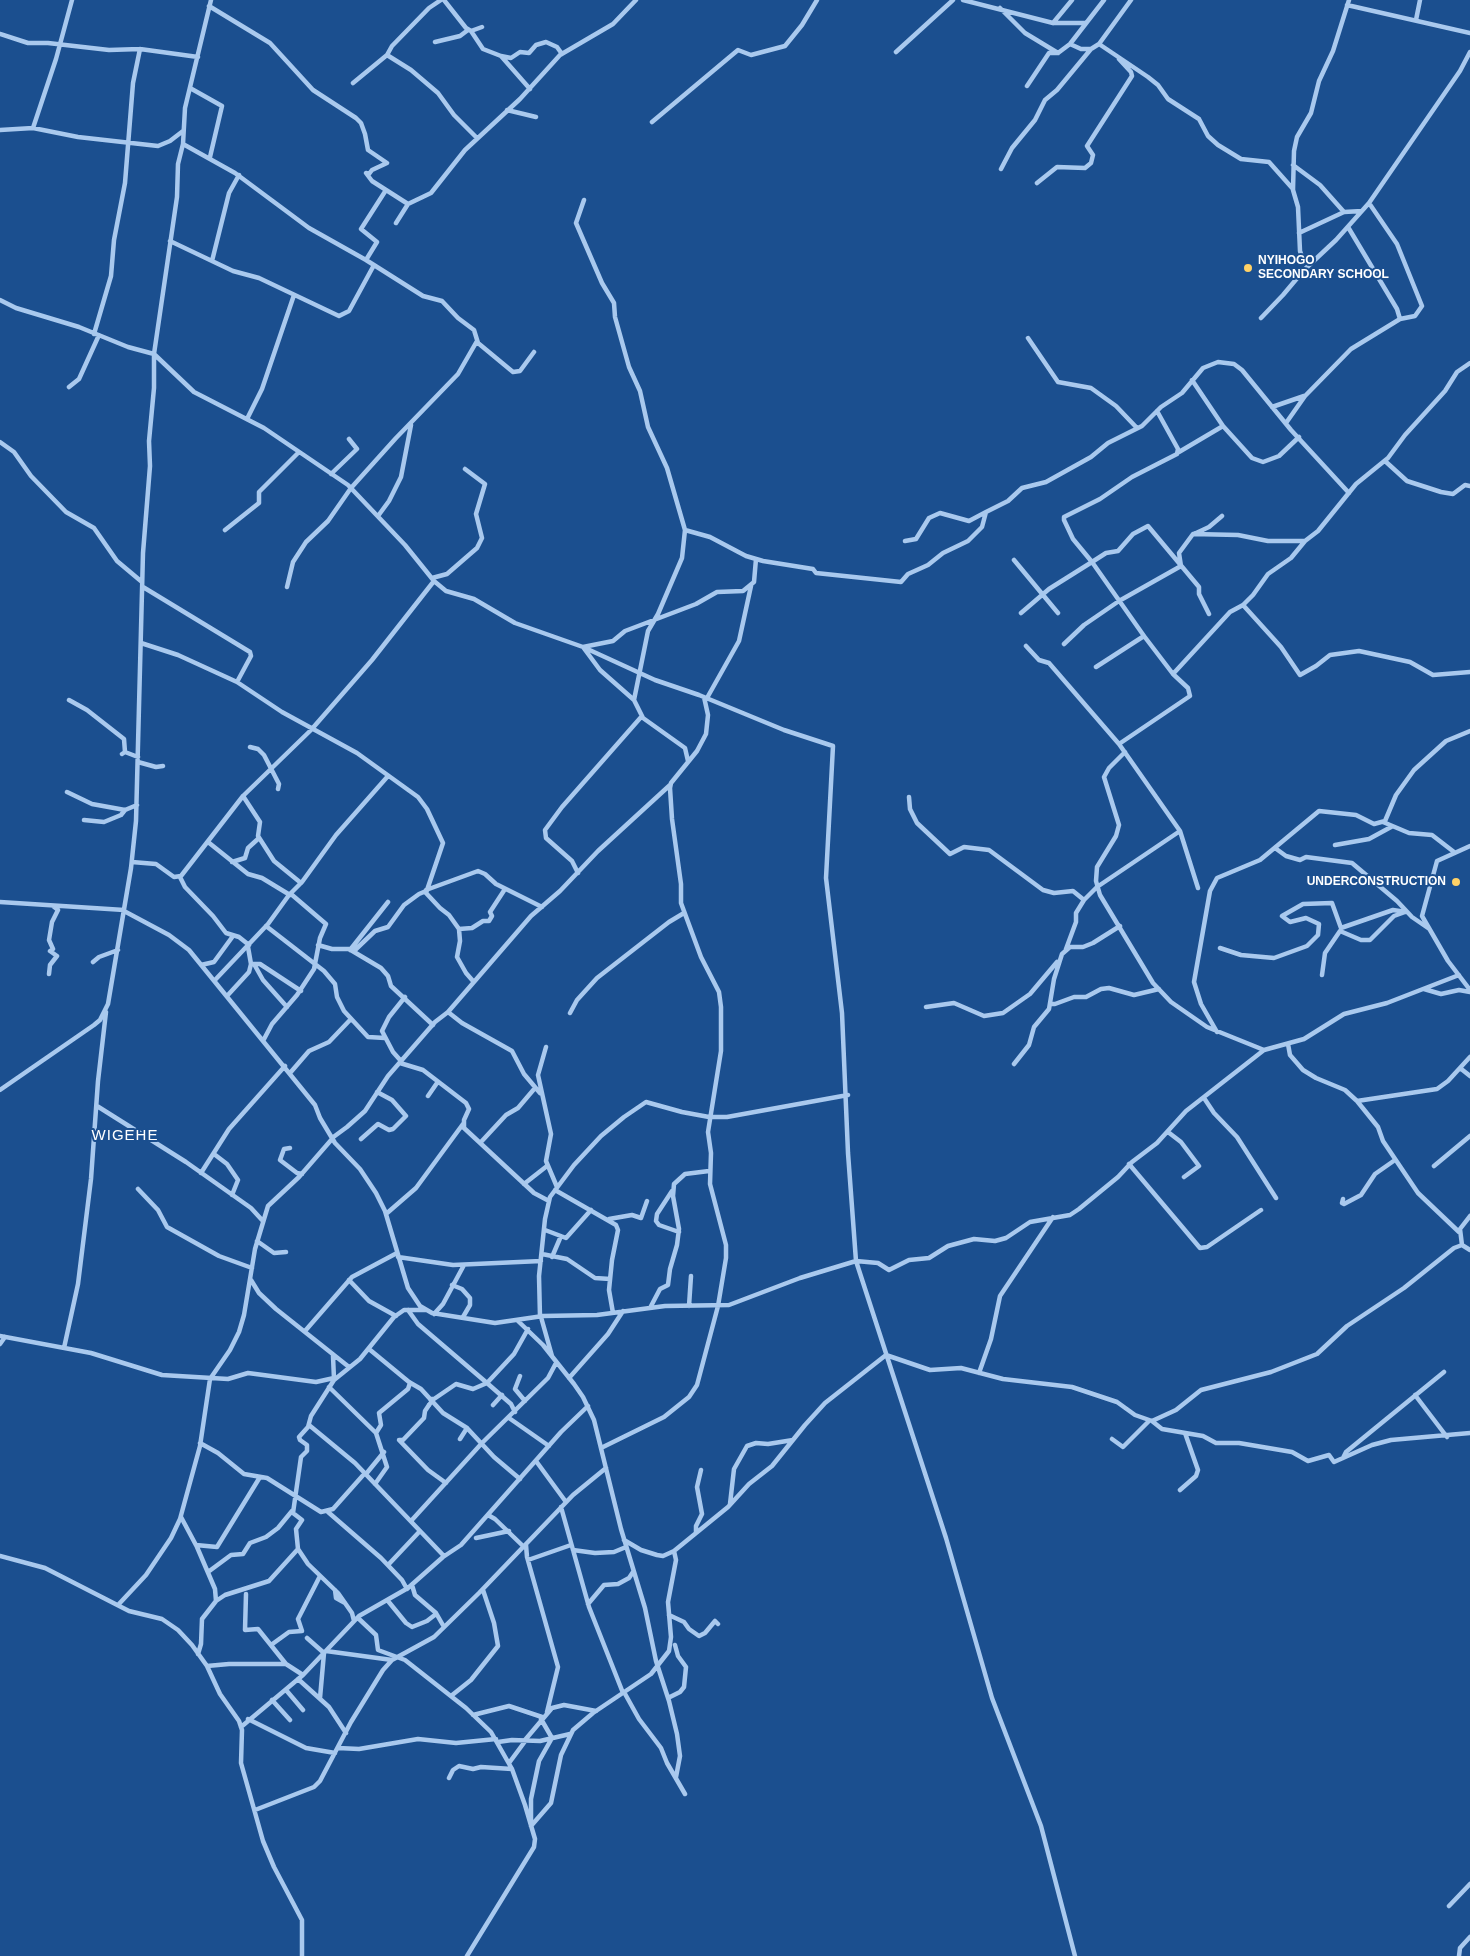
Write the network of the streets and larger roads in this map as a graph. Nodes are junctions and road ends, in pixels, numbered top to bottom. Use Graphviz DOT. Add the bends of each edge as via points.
graph roads {
  1 [pos="72,0"];
  2 [pos="211,0"];
  3 [pos="442,0"];
  4 [pos="636,0"];
  5 [pos="818,0"];
  6 [pos="953,0"];
  7 [pos="963,0"];
  8 [pos="1072,0"];
  9 [pos="1104,0"];
  10 [pos="1131,0"];
  11 [pos="1420,0"];
  12 [pos="1348,2"];
  13 [pos="209,6"];
  14 [pos="1000,8"];
  15 [pos="1416,20"];
  16 [pos="1053,23"];
  17 [pos="1085,23"];
  18 [pos="482,28"];
  19 [pos="470,30"];
  20 [pos="1470,33"];
  21 [pos="0,34"];
  22 [pos="435,42"];
  23 [pos="1070,44"];
  24 [pos="1100,44"];
  25 [pos="60,45"];
  26 [pos="140,49"];
  27 [pos="1091,49"];
  28 [pos="896,52"];
  29 [pos="1470,52"];
  30 [pos="1058,53"];
  31 [pos="562,54"];
  32 [pos="1115,54"];
  33 [pos="387,55"];
  34 [pos="501,56"];
  35 [pos="198,57"];
  36 [pos="353,83"];
  37 [pos="1027,86"];
  38 [pos="190,88"];
  39 [pos="530,89"];
  40 [pos="507,110"];
  41 [pos="536,117"];
  42 [pos="652,122"];
  43 [pos="33,128"];
  44 [pos="0,130"];
  45 [pos="183,131"];
  46 [pos="477,138"];
  47 [pos="128,143"];
  48 [pos="183,144"];
  49 [pos="210,157"];
  50 [pos="1293,165"];
  51 [pos="1001,169"];
  52 [pos="239,175"];
  53 [pos="1037,183"];
  54 [pos="386,190"];
  55 [pos="1293,190"];
  56 [pos="584,200"];
  57 [pos="1369,203"];
  58 [pos="408,204"];
  59 [pos="1362,211"];
  60 [pos="1344,212"];
  61 [pos="396,223"];
  62 [pos="1348,226"];
  63 [pos="1299,233"];
  64 [pos="170,241"];
  65 [pos="366,260"];
  66 [pos="212,261"];
  67 [pos="1310,264"];
  68 [pos="374,265"];
  69 [pos="294,295"];
  70 [pos="0,300"];
  71 [pos="1261,318"];
  72 [pos="1400,319"];
  73 [pos="96,334"];
  74 [pos="1028,338"];
  75 [pos="477,341"];
  76 [pos="534,352"];
  77 [pos="154,354"];
  78 [pos="1470,363"];
  79 [pos="1192,380"];
  80 [pos="69,388"];
  81 [pos="1305,396"];
  82 [pos="1272,407"];
  83 [pos="1157,411"];
  84 [pos="247,419"];
  85 [pos="1286,423"];
  86 [pos="411,425"];
  87 [pos="1224,426"];
  88 [pos="1137,428"];
  89 [pos="1298,437"];
  90 [pos="349,438"];
  91 [pos="0,442"];
  92 [pos="299,452"];
  93 [pos="1179,452"];
  94 [pos="1385,461"];
  95 [pos="465,469"];
  96 [pos="331,474"];
  97 [pos="1470,486"];
  98 [pos="351,488"];
  99 [pos="1349,493"];
  100 [pos="986,512"];
  101 [pos="378,516"];
  102 [pos="1222,516"];
  103 [pos="225,530"];
  104 [pos="685,530"];
  105 [pos="1193,534"];
  106 [pos="905,541"];
  107 [pos="1304,541"];
  108 [pos="756,559"];
  109 [pos="1014,560"];
  110 [pos="1092,562"];
  111 [pos="1181,566"];
  112 [pos="433,580"];
  113 [pos="142,584"];
  114 [pos="751,586"];
  115 [pos="287,587"];
  116 [pos="1043,596"];
  117 [pos="1119,601"];
  118 [pos="1243,604"];
  119 [pos="1021,613"];
  120 [pos="1058,614"];
  121 [pos="1209,614"];
  122 [pos="655,619"];
  123 [pos="1144,636"];
  124 [pos="141,643"];
  125 [pos="1064,644"];
  126 [pos="1026,646"];
  127 [pos="583,647"];
  128 [pos="1096,667"];
  129 [pos="1470,672"];
  130 [pos="639,673"];
  131 [pos="1173,674"];
  132 [pos="237,682"];
  133 [pos="706,698"];
  134 [pos="69,700"];
  135 [pos="634,700"];
  136 [pos="642,716"];
  137 [pos="311,730"];
  138 [pos="1470,731"];
  139 [pos="1119,744"];
  140 [pos="250,747"];
  141 [pos="1124,752"];
  142 [pos="138,759"];
  143 [pos="688,761"];
  144 [pos="163,766"];
  145 [pos="271,770"];
  146 [pos="388,776"];
  147 [pos="670,785"];
  148 [pos="278,789"];
  149 [pos="67,792"];
  150 [pos="243,796"];
  151 [pos="909,797"];
  152 [pos="137,806"];
  153 [pos="125,810"];
  154 [pos="84,820"];
  155 [pos="1383,822"];
  156 [pos="1391,827"];
  157 [pos="1180,831"];
  158 [pos="259,838"];
  159 [pos="208,842"];
  160 [pos="1334,844"];
  161 [pos="1470,846"];
  162 [pos="1274,848"];
  163 [pos="1454,852"];
  164 [pos="132,862"];
  165 [pos="232,862"];
  166 [pos="578,873"];
  167 [pos="180,877"];
  168 [pos="301,883"];
  169 [pos="1097,887"];
  170 [pos="1198,888"];
  171 [pos="505,889"];
  172 [pos="426,891"];
  173 [pos="290,894"];
  174 [pos="1084,900"];
  175 [pos="0,902"];
  176 [pos="388,902"];
  177 [pos="53,906"];
  178 [pos="542,907"];
  179 [pos="124,911"];
  180 [pos="1406,912"];
  181 [pos="684,913"];
  182 [pos="266,926"];
  183 [pos="1120,926"];
  184 [pos="1428,928"];
  185 [pos="459,930"];
  186 [pos="233,936"];
  187 [pos="318,945"];
  188 [pos="248,946"];
  189 [pos="1220,948"];
  190 [pos="1066,949"];
  191 [pos="118,950"];
  192 [pos="352,951"];
  193 [pos="1059,959"];
  194 [pos="93,962"];
  195 [pos="315,962"];
  196 [pos="253,964"];
  197 [pos="201,965"];
  198 [pos="49,974"];
  199 [pos="1322,975"];
  200 [pos="1459,975"];
  201 [pos="215,980"];
  202 [pos="474,981"];
  203 [pos="1159,989"];
  204 [pos="1424,989"];
  205 [pos="300,991"];
  206 [pos="1470,991"];
  207 [pos="227,996"];
  208 [pos="405,997"];
  209 [pos="1050,1004"];
  210 [pos="287,1007"];
  211 [pos="926,1007"];
  212 [pos="106,1011"];
  213 [pos="448,1012"];
  214 [pos="570,1013"];
  215 [pos="350,1020"];
  216 [pos="433,1025"];
  217 [pos="1217,1032"];
  218 [pos="385,1038"];
  219 [pos="263,1040"];
  220 [pos="1288,1044"];
  221 [pos="546,1047"];
  222 [pos="1264,1050"];
  223 [pos="1470,1057"];
  224 [pos="401,1062"];
  225 [pos="1014,1064"];
  226 [pos="285,1066"];
  227 [pos="1460,1068"];
  228 [pos="290,1073"];
  229 [pos="1470,1076"];
  230 [pos="437,1083"];
  231 [pos="535,1088"];
  232 [pos="0,1090"];
  233 [pos="378,1092"];
  234 [pos="542,1094"];
  235 [pos="848,1095"];
  236 [pos="428,1096"];
  237 [pos="1204,1098"];
  238 [pos="1357,1101"];
  239 [pos="97,1106"];
  240 [pos="709,1117"];
  241 [pos="463,1124"];
  242 [pos="1168,1132"];
  243 [pos="332,1138"];
  244 [pos="1468,1138"];
  245 [pos="361,1139"];
  246 [pos="481,1142"];
  247 [pos="290,1148"];
  248 [pos="214,1154"];
  249 [pos="1395,1160"];
  250 [pos="1130,1164"];
  251 [pos="547,1166"];
  252 [pos="1434,1166"];
  253 [pos="709,1172"];
  254 [pos="201,1173"];
  255 [pos="302,1174"];
  256 [pos="1184,1177"];
  257 [pos="524,1184"];
  258 [pos="556,1188"];
  259 [pos="138,1189"];
  260 [pos="673,1191"];
  261 [pos="232,1195"];
  262 [pos="1276,1198"];
  263 [pos="1343,1199"];
  264 [pos="549,1201"];
  265 [pos="647,1201"];
  266 [pos="591,1210"];
  267 [pos="1262,1210"];
  268 [pos="386,1214"];
  269 [pos="1470,1216"];
  270 [pos="1053,1217"];
  271 [pos="609,1219"];
  272 [pos="262,1220"];
  273 [pos="545,1230"];
  274 [pos="679,1232"];
  275 [pos="1459,1232"];
  276 [pos="561,1236"];
  277 [pos="257,1241"];
  278 [pos="1462,1246"];
  279 [pos="1470,1250"];
  280 [pos="286,1252"];
  281 [pos="542,1254"];
  282 [pos="398,1255"];
  283 [pos="552,1257"];
  284 [pos="541,1261"];
  285 [pos="856,1261"];
  286 [pos="464,1265"];
  287 [pos="252,1268"];
  288 [pos="691,1276"];
  289 [pos="610,1279"];
  290 [pos="251,1280"];
  291 [pos="349,1280"];
  292 [pos="452,1285"];
  293 [pos="689,1306"];
  294 [pos="718,1306"];
  295 [pos="650,1308"];
  296 [pos="408,1310"];
  297 [pos="426,1310"];
  298 [pos="623,1311"];
  299 [pos="613,1313"];
  300 [pos="434,1314"];
  301 [pos="396,1316"];
  302 [pos="540,1317"];
  303 [pos="463,1318"];
  304 [pos="518,1321"];
  305 [pos="528,1330"];
  306 [pos="305,1331"];
  307 [pos="3,1337"];
  308 [pos="0,1344"];
  309 [pos="64,1348"];
  310 [pos="369,1348"];
  311 [pos="886,1355"];
  312 [pos="333,1356"];
  313 [pos="554,1360"];
  314 [pos="349,1367"];
  315 [pos="563,1371"];
  316 [pos="1444,1372"];
  317 [pos="979,1373"];
  318 [pos="551,1374"];
  319 [pos="520,1376"];
  320 [pos="210,1378"];
  321 [pos="570,1378"];
  322 [pos="334,1379"];
  323 [pos="487,1383"];
  324 [pos="411,1385"];
  325 [pos="329,1387"];
  326 [pos="502,1395"];
  327 [pos="1415,1395"];
  328 [pos="525,1401"];
  329 [pos="430,1402"];
  330 [pos="492,1405"];
  331 [pos="588,1406"];
  332 [pos="515,1412"];
  333 [pos="509,1418"];
  334 [pos="1151,1421"];
  335 [pos="308,1425"];
  336 [pos="467,1428"];
  337 [pos="376,1433"];
  338 [pos="1185,1433"];
  339 [pos="1470,1433"];
  340 [pos="1447,1436"];
  341 [pos="460,1439"];
  342 [pos="1112,1439"];
  343 [pos="793,1440"];
  344 [pos="200,1443"];
  345 [pos="482,1443"];
  346 [pos="549,1446"];
  347 [pos="601,1448"];
  348 [pos="384,1452"];
  349 [pos="1343,1458"];
  350 [pos="536,1461"];
  351 [pos="606,1468"];
  352 [pos="701,1470"];
  353 [pos="365,1474"];
  354 [pos="260,1477"];
  355 [pos="520,1479"];
  356 [pos="446,1483"];
  357 [pos="375,1484"];
  358 [pos="1180,1490"];
  359 [pos="296,1495"];
  360 [pos="566,1502"];
  361 [pos="730,1506"];
  362 [pos="561,1507"];
  363 [pos="295,1508"];
  364 [pos="328,1512"];
  365 [pos="488,1515"];
  366 [pos="181,1516"];
  367 [pos="411,1521"];
  368 [pos="420,1531"];
  369 [pos="509,1532"];
  370 [pos="696,1533"];
  371 [pos="476,1538"];
  372 [pos="624,1540"];
  373 [pos="196,1545"];
  374 [pos="525,1546"];
  375 [pos="626,1547"];
  376 [pos="572,1548"];
  377 [pos="298,1549"];
  378 [pos="674,1551"];
  379 [pos="0,1556"];
  380 [pos="444,1556"];
  381 [pos="528,1560"];
  382 [pos="388,1565"];
  383 [pos="208,1572"];
  384 [pos="633,1572"];
  385 [pos="320,1576"];
  386 [pos="412,1585"];
  387 [pos="407,1589"];
  388 [pos="482,1590"];
  389 [pos="246,1594"];
  390 [pos="216,1601"];
  391 [pos="388,1601"];
  392 [pos="588,1604"];
  393 [pos="118,1605"];
  394 [pos="436,1614"];
  395 [pos="669,1615"];
  396 [pos="356,1619"];
  397 [pos="718,1624"];
  398 [pos="444,1628"];
  399 [pos="307,1638"];
  400 [pos="272,1645"];
  401 [pos="675,1645"];
  402 [pos="325,1652"];
  403 [pos="198,1654"];
  404 [pos="398,1657"];
  405 [pos="392,1660"];
  406 [pos="286,1664"];
  407 [pos="207,1666"];
  408 [pos="658,1667"];
  409 [pos="303,1675"];
  410 [pos="298,1679"];
  411 [pos="286,1690"];
  412 [pos="623,1692"];
  413 [pos="451,1696"];
  414 [pos="320,1698"];
  415 [pos="668,1698"];
  416 [pos="272,1700"];
  417 [pos="303,1710"];
  418 [pos="596,1710"];
  419 [pos="547,1712"];
  420 [pos="473,1715"];
  421 [pos="541,1718"];
  422 [pos="248,1719"];
  423 [pos="290,1720"];
  424 [pos="241,1727"];
  425 [pos="346,1733"];
  426 [pos="570,1734"];
  427 [pos="552,1738"];
  428 [pos="526,1740"];
  429 [pos="497,1741"];
  430 [pos="338,1748"];
  431 [pos="335,1754"];
  432 [pos="509,1763"];
  433 [pos="512,1769"];
  434 [pos="676,1777"];
  435 [pos="449,1778"];
  436 [pos="685,1794"];
  437 [pos="255,1810"];
  438 [pos="531,1826"];
  439 [pos="1470,1884"];
  440 [pos="1448,1906"];
  441 [pos="1470,1937"];
  442 [pos="302,1956"];
  443 [pos="467,1956"];
  444 [pos="1075,1956"];
  445 [pos="1459,1956"];
  1 -- 25 [label="street"];
  2 -- 13 [label="street"];
  3 -- 19 [label="street"];
  3 -- 33 [label="street" via="429,8"];
  4 -- 31 [label="street" via="612,24"];
  5 -- 42 [label="street" via="785,46 751,55 738,50"];
  6 -- 28 [label="street"];
  7 -- 14 [label="street"];
  8 -- 16 [label="street"];
  9 -- 17 [label="street"];
  10 -- 24 [label="street"];
  11 -- 15 [label="street"];
  12 -- 15 [label="street"];
  12 -- 50 [label="street" via="1333,51 1319,81 1311,113 1295,143"];
  13 -- 35 [label="street"];
  13 -- 54 [label="street" via="270,44 313,90 361,123 368,150 387,163 366,173 371,181"];
  14 -- 16 [label="street"];
  14 -- 30 [label="street" via="1025,33"];
  15 -- 20 [label="street"];
  16 -- 17 [label="street"];
  17 -- 23 [label="street"];
  18 -- 19 [label="street"];
  19 -- 22 [label="street"];
  19 -- 34 [label="street" via="484,49"];
  21 -- 25 [label="street" via="28,43"];
  23 -- 27 [label="street"];
  23 -- 30 [label="street"];
  24 -- 27 [label="street"];
  24 -- 32 [label="street"];
  25 -- 26 [label="street" via="109,50"];
  25 -- 43 [label="street"];
  26 -- 35 [label="street"];
  26 -- 47 [label="street" via="133,83"];
  27 -- 51 [label="street" via="1045,100"];
  29 -- 57 [label="street"];
  30 -- 37 [label="street" via="1049,53"];
  31 -- 34 [label="street" via="546,42 511,58"];
  31 -- 39 [label="street"];
  32 -- 53 [label="street" via="1132,76 1087,146 1093,155 1092,162 1086,168 1057,167"];
  32 -- 55 [label="street" via="1148,77 1168,99 1199,119 1208,136 1218,145 1236,158 1269,162"];
  33 -- 36 [label="street"];
  33 -- 46 [label="street" via="438,93"];
  34 -- 39 [label="street"];
  35 -- 38 [label="street"];
  38 -- 45 [label="street"];
  38 -- 49 [label="street" via="222,106"];
  39 -- 40 [label="street"];
  40 -- 41 [label="street"];
  40 -- 46 [label="street"];
  43 -- 44 [label="street"];
  43 -- 47 [label="street"];
  45 -- 47 [label="street" via="158,146"];
  45 -- 48 [label="street"];
  46 -- 58 [label="street" via="431,193"];
  47 -- 73 [label="street" via="111,276"];
  48 -- 49 [label="street" via="200,155"];
  48 -- 64 [label="street"];
  49 -- 52 [label="street"];
  50 -- 55 [label="street"];
  50 -- 60 [label="street" via="1320,185"];
  52 -- 65 [label="street" via="309,228"];
  52 -- 66 [label="street" via="229,193"];
  54 -- 58 [label="street"];
  54 -- 65 [label="street" via="361,229 377,242"];
  55 -- 63 [label="street" via="1298,207"];
  56 -- 104 [label="street" via="576,223 614,303 629,367 640,391 648,427 667,468"];
  57 -- 59 [label="street"];
  57 -- 72 [label="street" via="1397,244 1422,306 1415,316"];
  58 -- 61 [label="street"];
  59 -- 60 [label="street"];
  59 -- 62 [label="street"];
  60 -- 63 [label="street"];
  62 -- 67 [label="street"];
  62 -- 72 [label="street"];
  63 -- 67 [label="street" via="1302,257"];
  64 -- 66 [label="street"];
  64 -- 77 [label="street"];
  65 -- 68 [label="street"];
  66 -- 69 [label="street"];
  67 -- 71 [label="street"];
  68 -- 69 [label="street" via="349,311 343,316"];
  68 -- 75 [label="street" via="423,296 438,298 445,303 474,330"];
  69 -- 84 [label="street" via="262,389"];
  70 -- 73 [label="street"];
  72 -- 81 [label="street" via="1351,349"];
  73 -- 77 [label="street"];
  73 -- 80 [label="street" via="79,379"];
  74 -- 88 [label="street" via="1058,382 1092,388"];
  75 -- 76 [label="street" via="516,373"];
  75 -- 86 [label="street" via="458,374"];
  77 -- 84 [label="street" via="194,392"];
  77 -- 113 [label="street"];
  78 -- 94 [label="street" via="1457,372"];
  79 -- 82 [label="street" via="1203,368 1218,362 1234,364"];
  79 -- 83 [label="street" via="1179,396"];
  79 -- 87 [label="street"];
  81 -- 82 [label="street"];
  81 -- 85 [label="street"];
  82 -- 85 [label="street"];
  83 -- 88 [label="street"];
  83 -- 93 [label="street"];
  84 -- 92 [label="street"];
  85 -- 89 [label="street"];
  86 -- 98 [label="street"];
  86 -- 101 [label="street" via="401,477 390,501"];
  87 -- 89 [label="street" via="1252,458 1262,462 1278,456"];
  87 -- 93 [label="street"];
  88 -- 100 [label="street" via="1046,482 1022,488 1008,501"];
  89 -- 99 [label="street"];
  90 -- 96 [label="street" via="357,449"];
  91 -- 113 [label="street" via="18,457 31,476 66,512 94,528 117,561"];
  92 -- 96 [label="street"];
  92 -- 103 [label="street" via="259,492 259,503"];
  93 -- 110 [label="street" via="1064,517 1073,539"];
  94 -- 97 [label="street" via="1407,481 1441,492 1453,494 1464,485"];
  94 -- 99 [label="street"];
  95 -- 112 [label="street" via="485,484 476,514 482,538 477,548 447,574"];
  96 -- 98 [label="street"];
  98 -- 101 [label="street"];
  98 -- 115 [label="street" via="328,521 302,548 291,568"];
  99 -- 107 [label="street" via="1318,531"];
  100 -- 106 [label="street" via="969,521 940,513 929,518 916,540"];
  100 -- 108 [label="street" via="982,527 968,541 908,574 901,582 818,573 813,569"];
  101 -- 112 [label="street"];
  102 -- 105 [label="street"];
  104 -- 108 [label="street" via="710,537"];
  104 -- 122 [label="street" via="682,558"];
  105 -- 107 [label="street"];
  105 -- 111 [label="street" via="1179,554"];
  107 -- 118 [label="street" via="1291,558 1268,574"];
  108 -- 114 [label="street" via="756,576"];
  109 -- 116 [label="street"];
  110 -- 111 [label="street" via="1106,553 1118,551 1133,534 1147,525"];
  110 -- 116 [label="street"];
  110 -- 117 [label="street"];
  111 -- 117 [label="street"];
  111 -- 121 [label="street" via="1198,587"];
  112 -- 127 [label="street" via="450,593 474,600 515,623"];
  112 -- 137 [label="street" via="427,592 372,660"];
  113 -- 124 [label="street"];
  113 -- 132 [label="street" via="250,652 251,656"];
  114 -- 122 [label="street" via="736,592 718,592"];
  114 -- 133 [label="street" via="739,642"];
  116 -- 119 [label="street"];
  116 -- 120 [label="street"];
  117 -- 123 [label="street"];
  117 -- 125 [label="street" via="1084,625"];
  118 -- 129 [label="street" via="1300,674 1330,654 1359,651 1410,662 1433,675"];
  118 -- 131 [label="street" via="1230,612"];
  122 -- 127 [label="street" via="625,631 612,641"];
  122 -- 130 [label="street" via="648,631"];
  123 -- 128 [label="street"];
  123 -- 131 [label="street"];
  124 -- 132 [label="street" via="186,658"];
  124 -- 142 [label="street"];
  126 -- 139 [label="street" via="1039,660 1049,663"];
  127 -- 130 [label="street"];
  127 -- 135 [label="street" via="600,670"];
  130 -- 133 [label="street"];
  130 -- 135 [label="street"];
  131 -- 139 [label="street" via="1188,688 1190,696"];
  132 -- 137 [label="street"];
  133 -- 143 [label="street" via="707,732 701,746"];
  133 -- 235 [label="street" via="832,746 826,878"];
  134 -- 142 [label="street" via="124,739 123,753"];
  135 -- 136 [label="street"];
  136 -- 143 [label="street" via="683,746"];
  136 -- 166 [label="street" via="545,830 546,838 572,861"];
  137 -- 145 [label="street"];
  137 -- 146 [label="street" via="356,753"];
  138 -- 155 [label="street" via="1446,740 1414,770 1396,794"];
  139 -- 141 [label="street"];
  140 -- 145 [label="street" via="259,750"];
  141 -- 157 [label="street"];
  141 -- 169 [label="street" via="1104,777 1119,825 1097,867"];
  142 -- 144 [label="street" via="156,767"];
  142 -- 152 [label="street"];
  143 -- 147 [label="street"];
  145 -- 148 [label="street" via="279,784"];
  145 -- 150 [label="street"];
  146 -- 168 [label="street" via="336,835"];
  146 -- 172 [label="street" via="423,803 443,842"];
  147 -- 166 [label="street"];
  147 -- 181 [label="street"];
  149 -- 153 [label="street" via="92,804"];
  150 -- 158 [label="street" via="260,824"];
  150 -- 159 [label="street"];
  151 -- 174 [label="street" via="910,809 917,823 950,854 964,847 989,850 1043,890 1054,893 1073,891"];
  152 -- 153 [label="street"];
  152 -- 164 [label="street"];
  153 -- 154 [label="street" via="104,822"];
  155 -- 156 [label="street"];
  155 -- 162 [label="street" via="1374,824 1356,815 1319,811"];
  156 -- 160 [label="street" via="1369,839"];
  156 -- 163 [label="street" via="1432,835"];
  157 -- 169 [label="street"];
  157 -- 170 [label="street"];
  158 -- 165 [label="street" via="248,848 245,858"];
  158 -- 168 [label="street" via="274,861"];
  159 -- 165 [label="street"];
  159 -- 167 [label="street"];
  161 -- 163 [label="street"];
  162 -- 180 [label="street" via="1300,860 1306,857 1352,863"];
  162 -- 217 [label="street" via="1260,860 1219,877 1210,891 1194,982 1201,1004"];
  163 -- 184 [label="street" via="1436,864 1422,916"];
  164 -- 167 [label="street" via="156,864"];
  164 -- 179 [label="street"];
  165 -- 173 [label="street" via="248,874"];
  166 -- 178 [label="street"];
  167 -- 186 [label="street" via="195,900 226,933"];
  168 -- 173 [label="street"];
  169 -- 174 [label="street"];
  169 -- 183 [label="street"];
  171 -- 172 [label="street" via="478,871"];
  171 -- 178 [label="street"];
  171 -- 185 [label="street" via="490,912 489,920"];
  172 -- 185 [label="street"];
  172 -- 192 [label="street" via="404,905 388,927 375,931"];
  173 -- 182 [label="street"];
  173 -- 187 [label="street" via="325,922"];
  174 -- 190 [label="street" via="1076,913"];
  175 -- 177 [label="street"];
  176 -- 192 [label="street"];
  177 -- 179 [label="street"];
  177 -- 198 [label="street" via="58,910 49,940 53,949 50,951 57,956 50,965"];
  178 -- 202 [label="street"];
  179 -- 191 [label="street"];
  179 -- 197 [label="street" via="180,942"];
  180 -- 184 [label="street"];
  180 -- 189 [label="street" via="1393,910 1341,928 1332,903 1303,904 1282,916 1290,922 1306,918 1319,924 1318,935 1307,946 1274,958 1242,955"];
  180 -- 199 [label="street" via="1394,916 1370,940 1361,940 1340,931 1325,953"];
  181 -- 214 [label="street" via="597,978 576,1000"];
  181 -- 240 [label="street" via="720,999 722,1043"];
  182 -- 188 [label="street"];
  182 -- 195 [label="street"];
  183 -- 190 [label="street" via="1083,947"];
  183 -- 203 [label="street"];
  184 -- 200 [label="street"];
  185 -- 202 [label="street" via="457,957"];
  186 -- 188 [label="street"];
  186 -- 197 [label="street" via="213,963"];
  187 -- 192 [label="street"];
  187 -- 195 [label="street"];
  188 -- 196 [label="street"];
  188 -- 201 [label="street"];
  190 -- 193 [label="street"];
  191 -- 194 [label="street"];
  191 -- 212 [label="street"];
  192 -- 208 [label="street" via="384,970 391,986"];
  193 -- 209 [label="street"];
  193 -- 211 [label="street" via="1030,994 1002,1013 984,1016 954,1003"];
  195 -- 205 [label="street"];
  195 -- 215 [label="street" via="335,984 337,997"];
  196 -- 205 [label="street" via="260,964"];
  196 -- 207 [label="street" via="241,983"];
  196 -- 210 [label="street"];
  197 -- 201 [label="street"];
  200 -- 204 [label="street"];
  200 -- 206 [label="street"];
  201 -- 207 [label="street"];
  202 -- 213 [label="street"];
  203 -- 209 [label="street" via="1134,995 1112,988 1101,989 1086,997"];
  203 -- 217 [label="street" via="1190,1016"];
  204 -- 206 [label="street" via="1441,994"];
  204 -- 220 [label="street" via="1344,1014 1310,1036"];
  205 -- 210 [label="street"];
  207 -- 219 [label="street"];
  208 -- 216 [label="street"];
  208 -- 218 [label="street" via="386,1022 382,1031"];
  209 -- 225 [label="street" via="1034,1027 1029,1045"];
  210 -- 219 [label="street"];
  212 -- 232 [label="street" via="94,1026"];
  212 -- 239 [label="street"];
  213 -- 216 [label="street"];
  213 -- 231 [label="street" via="512,1051"];
  215 -- 218 [label="street" via="356,1022 368,1037"];
  215 -- 228 [label="street" via="329,1042 308,1051"];
  216 -- 224 [label="street"];
  217 -- 222 [label="street"];
  218 -- 224 [label="street"];
  219 -- 226 [label="street"];
  220 -- 222 [label="street"];
  220 -- 238 [label="street" via="1290,1055 1303,1070 1345,1090"];
  221 -- 234 [label="street" via="538,1075"];
  222 -- 237 [label="street"];
  223 -- 227 [label="street"];
  224 -- 230 [label="street" via="423,1070"];
  224 -- 233 [label="street"];
  226 -- 228 [label="street"];
  226 -- 248 [label="street" via="242,1112"];
  227 -- 229 [label="street"];
  227 -- 238 [label="street" via="1437,1089"];
  228 -- 243 [label="street" via="315,1105"];
  230 -- 236 [label="street"];
  230 -- 241 [label="street" via="468,1105"];
  231 -- 234 [label="street"];
  231 -- 246 [label="street"];
  233 -- 243 [label="street" via="365,1111"];
  233 -- 245 [label="street" via="392,1100 406,1116 393,1129 378,1124"];
  234 -- 251 [label="street" via="551,1134"];
  235 -- 240 [label="street" via="739,1116"];
  235 -- 285 [label="street" via="848,1153"];
  237 -- 242 [label="street" via="1186,1111"];
  237 -- 262 [label="street" via="1237,1137"];
  238 -- 249 [label="street" via="1378,1127"];
  239 -- 254 [label="street"];
  239 -- 309 [label="street" via="78,1284"];
  240 -- 253 [label="street"];
  240 -- 258 [label="street" via="646,1102 601,1136"];
  241 -- 246 [label="street"];
  241 -- 268 [label="street" via="416,1188"];
  242 -- 250 [label="street"];
  242 -- 256 [label="street" via="1181,1142 1199,1166"];
  243 -- 255 [label="street"];
  243 -- 268 [label="street" via="360,1169"];
  244 -- 252 [label="street"];
  246 -- 257 [label="street"];
  247 -- 255 [label="street" via="284,1149 280,1160 297,1174"];
  248 -- 254 [label="street"];
  248 -- 261 [label="street" via="227,1164 238,1180"];
  249 -- 263 [label="street" via="1375,1174 1361,1195 1344,1204"];
  249 -- 275 [label="street" via="1418,1193"];
  250 -- 267 [label="street" via="1200,1248 1207,1247"];
  250 -- 270 [label="street" via="1074,1213"];
  251 -- 257 [label="street"];
  251 -- 258 [label="street"];
  253 -- 260 [label="street" via="685,1174 674,1184"];
  253 -- 294 [label="street" via="726,1245"];
  254 -- 261 [label="street"];
  255 -- 272 [label="street" via="272,1201"];
  257 -- 264 [label="street"];
  258 -- 264 [label="street"];
  258 -- 266 [label="street"];
  259 -- 287 [label="street" via="158,1210 167,1227 220,1256"];
  260 -- 274 [label="street"];
  260 -- 274 [label="street" via="656,1221"];
  261 -- 272 [label="street"];
  264 -- 273 [label="street"];
  265 -- 271 [label="street" via="641,1218 632,1215"];
  266 -- 271 [label="street"];
  266 -- 276 [label="street" via="567,1238"];
  268 -- 282 [label="street"];
  269 -- 275 [label="street"];
  270 -- 285 [label="street" via="1030,1222 1006,1238 994,1241 974,1239 948,1246 929,1258 909,1260 889,1270 878,1263"];
  270 -- 317 [label="street" via="1000,1296 991,1339"];
  271 -- 289 [label="street" via="618,1230"];
  272 -- 277 [label="street"];
  273 -- 276 [label="street"];
  273 -- 281 [label="street"];
  274 -- 295 [label="street" via="668,1285 660,1289"];
  275 -- 278 [label="street"];
  276 -- 283 [label="street"];
  277 -- 280 [label="street" via="274,1253"];
  277 -- 287 [label="street"];
  278 -- 279 [label="street"];
  278 -- 334 [label="street" via="1454,1248 1404,1288 1347,1326 1322,1351 1271,1372 1201,1390 1176,1410"];
  281 -- 283 [label="street"];
  281 -- 284 [label="street"];
  282 -- 286 [label="street"];
  282 -- 291 [label="street"];
  282 -- 297 [label="street" via="408,1288"];
  283 -- 289 [label="street" via="567,1259 595,1278"];
  284 -- 286 [label="street"];
  284 -- 302 [label="street"];
  285 -- 294 [label="street" via="800,1278 742,1302"];
  285 -- 311 [label="street"];
  286 -- 292 [label="street"];
  287 -- 290 [label="street"];
  288 -- 293 [label="street"];
  289 -- 299 [label="street" via="609,1300"];
  290 -- 306 [label="street" via="259,1293"];
  290 -- 320 [label="street" via="237,1337"];
  291 -- 301 [label="street" via="369,1300"];
  291 -- 306 [label="street"];
  292 -- 300 [label="street"];
  292 -- 303 [label="street" via="462,1289 470,1298"];
  293 -- 294 [label="street"];
  293 -- 295 [label="street"];
  294 -- 347 [label="street" via="697,1384 689,1397 664,1417"];
  295 -- 298 [label="street"];
  296 -- 297 [label="street"];
  296 -- 301 [label="street"];
  296 -- 323 [label="street" via="418,1324"];
  297 -- 300 [label="street"];
  298 -- 299 [label="street"];
  298 -- 321 [label="street" via="608,1334"];
  299 -- 302 [label="street"];
  300 -- 303 [label="street"];
  301 -- 310 [label="street"];
  302 -- 304 [label="street"];
  302 -- 313 [label="street"];
  303 -- 304 [label="street" via="495,1323"];
  304 -- 305 [label="street"];
  305 -- 313 [label="street"];
  305 -- 323 [label="street" via="514,1354"];
  306 -- 312 [label="street"];
  307 -- 308 [label="street"];
  307 -- 309 [label="street"];
  309 -- 320 [label="street" via="120,1360 162,1375"];
  310 -- 314 [label="street"];
  310 -- 324 [label="street"];
  311 -- 317 [label="street" via="922,1368 961,1368"];
  311 -- 343 [label="street" via="826,1403"];
  311 -- 444 [label="street" via="946,1538 992,1698 1042,1826"];
  312 -- 314 [label="street"];
  312 -- 322 [label="street"];
  313 -- 315 [label="street"];
  313 -- 318 [label="street"];
  314 -- 322 [label="street"];
  315 -- 318 [label="street"];
  315 -- 321 [label="street"];
  316 -- 327 [label="street"];
  317 -- 334 [label="street" via="1072,1387 1117,1402 1135,1415"];
  318 -- 328 [label="street"];
  319 -- 328 [label="street" via="514,1389"];
  320 -- 322 [label="street" via="228,1379 248,1373 316,1382"];
  320 -- 344 [label="street"];
  321 -- 331 [label="street"];
  322 -- 325 [label="street"];
  323 -- 326 [label="street"];
  323 -- 329 [label="street" via="473,1389 456,1384"];
  324 -- 329 [label="street" via="422,1388"];
  324 -- 337 [label="street" via="379,1413 381,1425"];
  325 -- 335 [label="street"];
  325 -- 337 [label="street"];
  326 -- 330 [label="street"];
  326 -- 332 [label="street"];
  327 -- 340 [label="street"];
  327 -- 349 [label="street" via="1346,1452"];
  328 -- 332 [label="street"];
  329 -- 336 [label="street"];
  329 -- 356 [label="street" via="424,1418 403,1440 398,1440"];
  331 -- 346 [label="street"];
  331 -- 347 [label="street"];
  332 -- 333 [label="street"];
  333 -- 345 [label="street"];
  333 -- 346 [label="street"];
  334 -- 338 [label="street" via="1162,1429"];
  334 -- 342 [label="street" via="1123,1448"];
  335 -- 353 [label="street" via="342,1450"];
  335 -- 359 [label="street" via="300,1437 307,1445 307,1452 301,1457"];
  336 -- 341 [label="street"];
  336 -- 345 [label="street"];
  337 -- 348 [label="street"];
  338 -- 349 [label="street" via="1203,1436 1216,1443 1239,1443 1292,1452 1307,1461 1329,1455 1334,1462"];
  338 -- 358 [label="street" via="1198,1470 1196,1476"];
  339 -- 340 [label="street"];
  340 -- 349 [label="street" via="1391,1440"];
  343 -- 361 [label="street" via="772,1466 749,1484"];
  343 -- 361 [label="street" via="747,1446 734,1469"];
  344 -- 354 [label="street" via="244,1474"];
  344 -- 366 [label="street"];
  345 -- 355 [label="street"];
  345 -- 356 [label="street"];
  346 -- 350 [label="street"];
  347 -- 351 [label="street"];
  348 -- 353 [label="street"];
  348 -- 357 [label="street" via="387,1467"];
  350 -- 355 [label="street"];
  350 -- 360 [label="street"];
  351 -- 360 [label="street"];
  351 -- 372 [label="street"];
  352 -- 370 [label="street" via="698,1487 702,1514"];
  353 -- 357 [label="street"];
  353 -- 364 [label="street"];
  354 -- 359 [label="street"];
  354 -- 373 [label="street" via="218,1547"];
  355 -- 365 [label="street"];
  356 -- 367 [label="street"];
  357 -- 367 [label="street"];
  359 -- 363 [label="street"];
  359 -- 364 [label="street" via="314,1510"];
  360 -- 362 [label="street"];
  361 -- 370 [label="street"];
  362 -- 374 [label="street"];
  362 -- 376 [label="street"];
  363 -- 377 [label="street" via="292,1513 302,1520 296,1529"];
  363 -- 383 [label="street" via="271,1533 250,1543 243,1554 231,1555"];
  364 -- 382 [label="street"];
  365 -- 369 [label="street"];
  365 -- 380 [label="street" via="460,1545"];
  366 -- 373 [label="street"];
  366 -- 393 [label="street" via="146,1575"];
  367 -- 368 [label="street"];
  368 -- 380 [label="street"];
  368 -- 382 [label="street"];
  369 -- 371 [label="street"];
  369 -- 374 [label="street"];
  370 -- 378 [label="street"];
  372 -- 375 [label="street"];
  372 -- 378 [label="street" via="657,1555"];
  373 -- 383 [label="street"];
  374 -- 381 [label="street"];
  374 -- 388 [label="street"];
  375 -- 376 [label="street" via="614,1552 595,1553"];
  375 -- 384 [label="street"];
  376 -- 381 [label="street"];
  376 -- 392 [label="street"];
  377 -- 385 [label="street"];
  377 -- 390 [label="street" via="269,1581"];
  378 -- 395 [label="street" via="676,1560 670,1584"];
  379 -- 393 [label="street" via="46,1568"];
  380 -- 386 [label="street"];
  381 -- 419 [label="street" via="558,1667"];
  382 -- 387 [label="street"];
  383 -- 390 [label="street"];
  384 -- 392 [label="street" via="618,1584 604,1585"];
  384 -- 408 [label="street"];
  385 -- 396 [label="street" via="335,1590 336,1598 345,1603"];
  385 -- 400 [label="street" via="298,1619 302,1631 289,1632"];
  386 -- 387 [label="street"];
  386 -- 394 [label="street" via="415,1594"];
  387 -- 391 [label="street"];
  388 -- 398 [label="street"];
  388 -- 413 [label="street" via="498,1646 471,1680"];
  389 -- 400 [label="street" via="246,1630 258,1629"];
  390 -- 403 [label="street" via="202,1619"];
  391 -- 394 [label="street" via="412,1627"];
  391 -- 396 [label="street"];
  392 -- 412 [label="street"];
  393 -- 403 [label="street" via="169,1624"];
  394 -- 398 [label="street"];
  395 -- 397 [label="street" via="684,1622 699,1636 715,1621"];
  395 -- 408 [label="street" via="671,1645"];
  396 -- 402 [label="street"];
  396 -- 404 [label="street" via="376,1636 378,1650"];
  398 -- 404 [label="street" via="426,1643"];
  399 -- 402 [label="street"];
  400 -- 406 [label="street"];
  401 -- 415 [label="street" via="686,1667 684,1687"];
  402 -- 405 [label="street"];
  402 -- 409 [label="street"];
  402 -- 414 [label="street"];
  403 -- 407 [label="street"];
  404 -- 405 [label="street"];
  404 -- 413 [label="street"];
  405 -- 425 [label="street" via="375,1680"];
  406 -- 407 [label="street"];
  406 -- 409 [label="street"];
  407 -- 424 [label="street" via="216,1688"];
  408 -- 412 [label="street"];
  408 -- 415 [label="street"];
  409 -- 410 [label="street"];
  410 -- 411 [label="street"];
  410 -- 414 [label="street"];
  411 -- 416 [label="street"];
  411 -- 417 [label="street"];
  412 -- 418 [label="street"];
  412 -- 434 [label="street" via="661,1748"];
  413 -- 420 [label="street"];
  414 -- 425 [label="street" via="339,1719"];
  415 -- 434 [label="street" via="679,1745 680,1762"];
  416 -- 422 [label="street"];
  416 -- 423 [label="street"];
  418 -- 419 [label="street" via="564,1705"];
  418 -- 426 [label="street"];
  419 -- 421 [label="street"];
  420 -- 421 [label="street" via="509,1706"];
  420 -- 429 [label="street"];
  421 -- 427 [label="street"];
  421 -- 428 [label="street"];
  422 -- 424 [label="street"];
  422 -- 431 [label="street" via="306,1748"];
  424 -- 437 [label="street" via="241,1762"];
  425 -- 430 [label="street"];
  426 -- 427 [label="street"];
  426 -- 438 [label="street" via="561,1755 551,1803"];
  427 -- 428 [label="street"];
  427 -- 438 [label="street" via="539,1761 531,1799"];
  428 -- 429 [label="street"];
  428 -- 432 [label="street"];
  429 -- 430 [label="street" via="456,1743 418,1739 359,1749"];
  429 -- 432 [label="street"];
  430 -- 431 [label="street"];
  431 -- 437 [label="street" via="314,1787"];
  432 -- 433 [label="street"];
  433 -- 435 [label="street" via="459,1766"];
  433 -- 438 [label="street"];
  434 -- 436 [label="street"];
  437 -- 442 [label="street" via="269,1857 302,1920"];
  438 -- 443 [label="street" via="535,1842 531,1854"];
  439 -- 440 [label="street"];
  441 -- 445 [label="street" via="1460,1948"];
}
